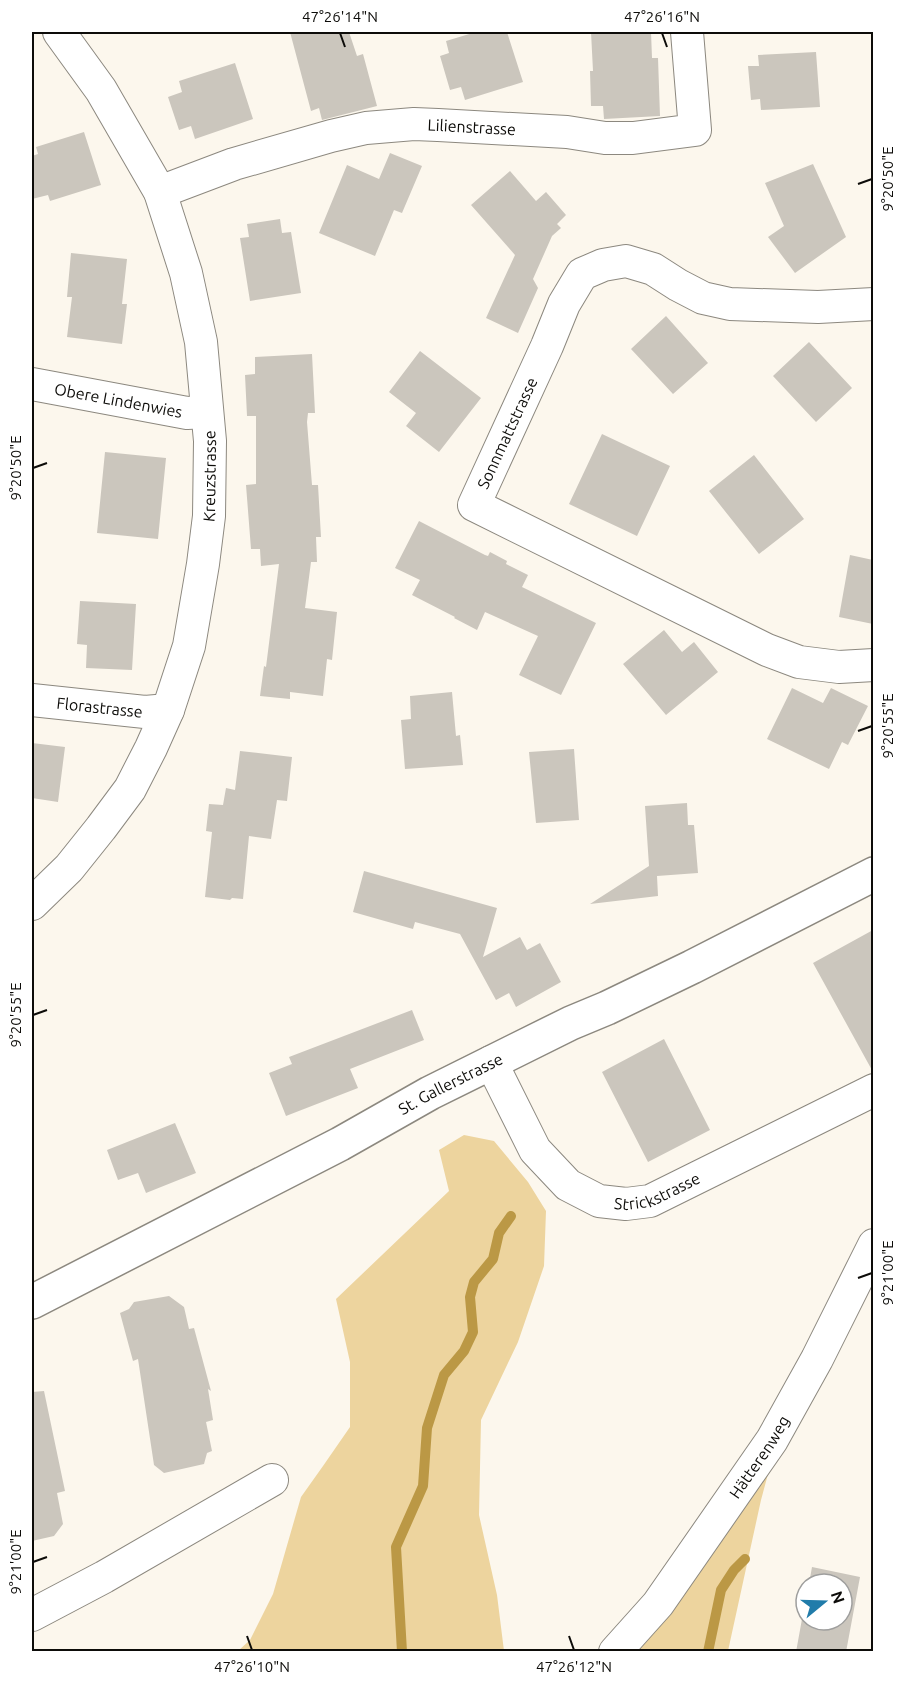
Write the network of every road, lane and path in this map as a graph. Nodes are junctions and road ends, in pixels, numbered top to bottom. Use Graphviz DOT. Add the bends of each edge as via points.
graph roads {
  1 [pos="59,32"];
  2 [pos="687,32"];
  3 [pos="160,192"];
  4 [pos="873,304"];
  5 [pos="32,384"];
  6 [pos="207,412"];
  7 [pos="873,665"];
  8 [pos="32,700"];
  9 [pos="168,710"];
  10 [pos="873,874"];
  11 [pos="32,904"];
  12 [pos="491,1062"];
  13 [pos="873,1090"];
  14 [pos="873,1245"];
  15 [pos="32,1302"];
  16 [pos="272,1480"];
  17 [pos="32,1615"];
  18 [pos="615,1652"];
  1 -- 3 [label="street, Kreuzstrasse" via="101,90"];
  2 -- 3 [label="street, Lilienstrasse" via="695,130 605,138 567,132 414,124 366,128 234,164"];
  3 -- 6 [label="street, Kreuzstrasse" via="192,297 201,342"];
  4 -- 7 [label="street, Sonnmattstrasse" via="730,304 703,298 653,269 626,261 582,274 564,304 474,505 766,650 799,662 839,667"];
  5 -- 6 [label="street, Obere Lindenwies" via="187,412"];
  6 -- 9 [label="street, Kreuzstrasse" via="209,516 203,564 189,646"];
  8 -- 9 [label="street, Florastrasse" via="145,712"];
  9 -- 11 [label="street, Kreuzstrasse" via="130,789 69,868"];
  10 -- 12 [label="street, St. Gallerstrasse" via="692,967"];
  12 -- 13 [label="street, Strickstrasse" via="535,1150 568,1185 599,1201 626,1204 650,1201"];
  12 -- 15 [label="street, St. Gallerstrasse"];
  14 -- 18 [label="street, Hätterenweg" via="772,1440 658,1604"];
  16 -- 17 [label="street"];
}
